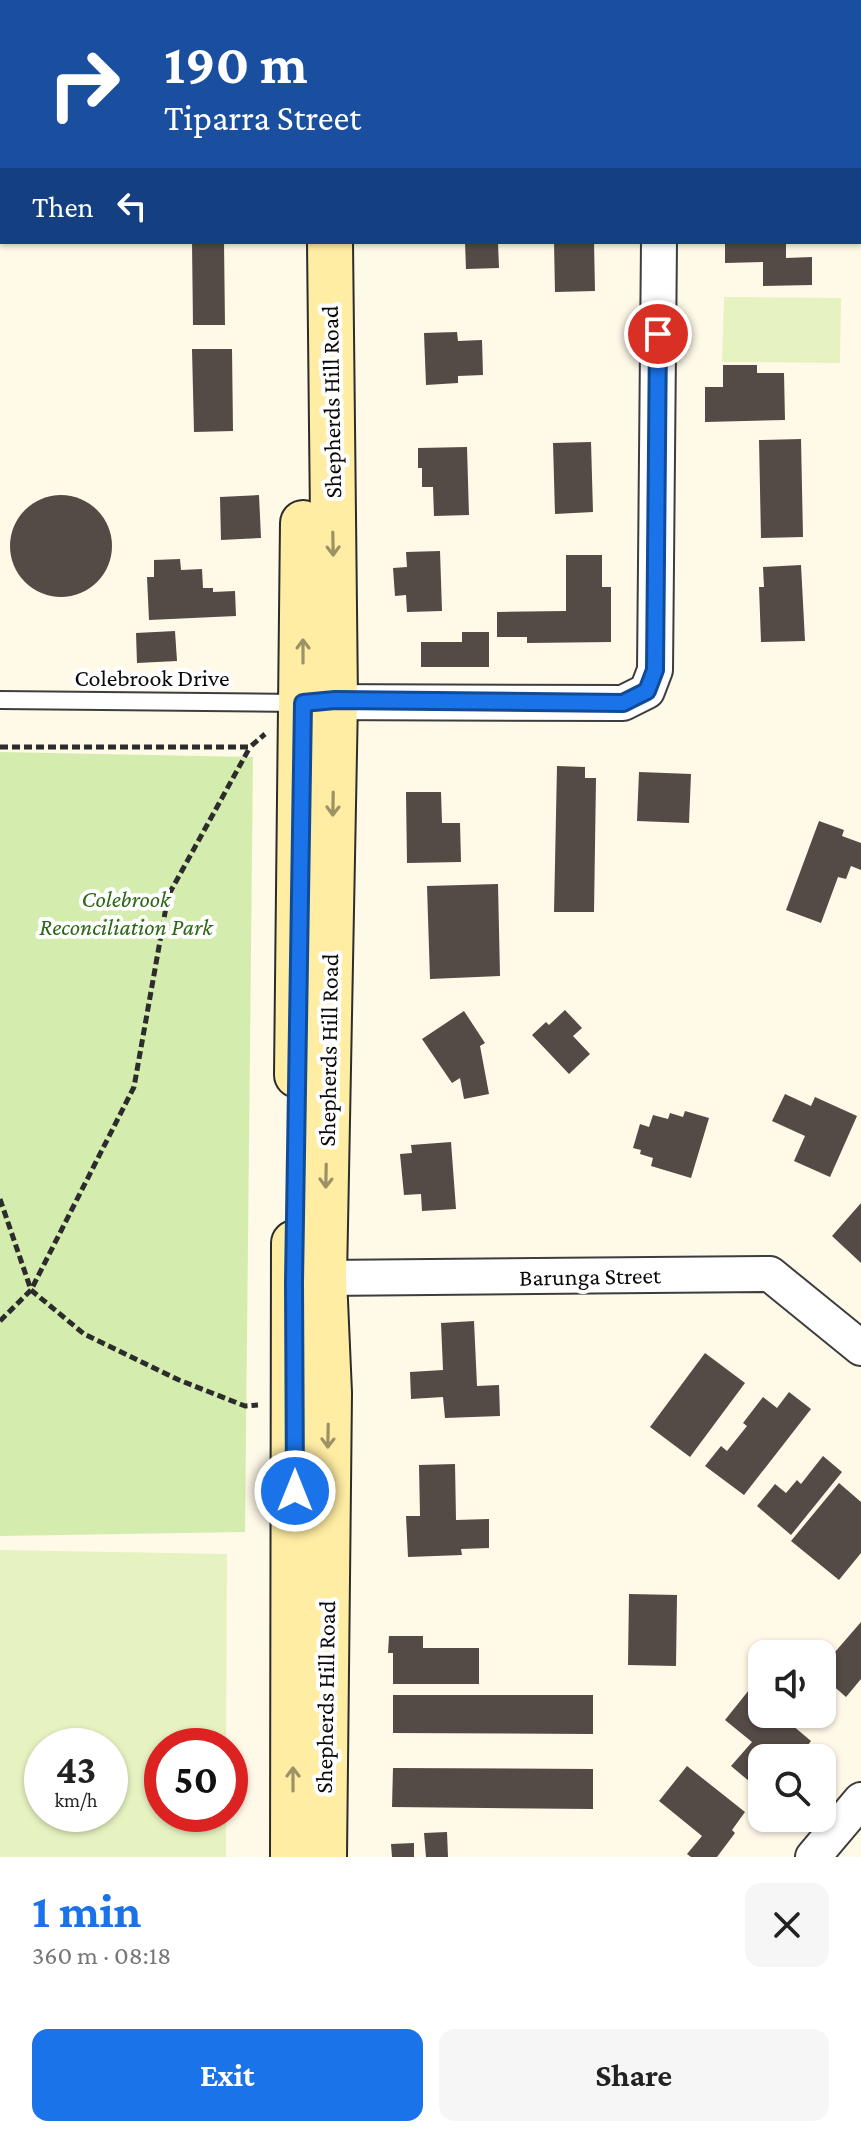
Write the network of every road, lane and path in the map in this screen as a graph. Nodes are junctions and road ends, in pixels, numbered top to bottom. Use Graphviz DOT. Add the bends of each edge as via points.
graph roads {
  1 [pos="302,244"];
  2 [pos="330,244"];
  3 [pos="659,244"];
  4 [pos="0,700"];
  5 [pos="319,702"];
  6 [pos="0,747"];
  7 [pos="250,747"];
  8 [pos="0,1199"];
  9 [pos="309,1280"];
  10 [pos="31,1290"];
  11 [pos="0,1321"];
  12 [pos="861,1348"];
  13 [pos="295,1400"];
  14 [pos="861,1800"];
  15 [pos="293,1857"];
  16 [pos="324,1857"];
  17 [pos="813,1857"];
  5 -- 1 [label="main road, Shepherds Hill Road, one-way"];
  2 -- 5 [label="main road, Shepherds Hill Road, one-way"];
  3 -- 5 [label="street" via="655,670 647,691 623,703"];
  4 -- 5 [label="lane, Colebrook Drive"];
  5 -- 7 [label="path"];
  5 -- 9 [label="main road, Shepherds Hill Road"];
  6 -- 7 [label="path"];
  7 -- 10 [label="path" via="168,896 134,1087"];
  8 -- 10 [label="path"];
  9 -- 12 [label="street, Barunga Street" via="770,1274"];
  9 -- 13 [label="main road, Shepherds Hill Road"];
  9 -- 16 [label="main road, Shepherds Hill Road, one-way" via="329,1393"];
  10 -- 11 [label="path"];
  10 -- 13 [label="path" via="84,1334 179,1380 245,1406"];
  15 -- 13 [label="main road, Shepherds Hill Road, one-way"];
  14 -- 17 [label="street"];
}
